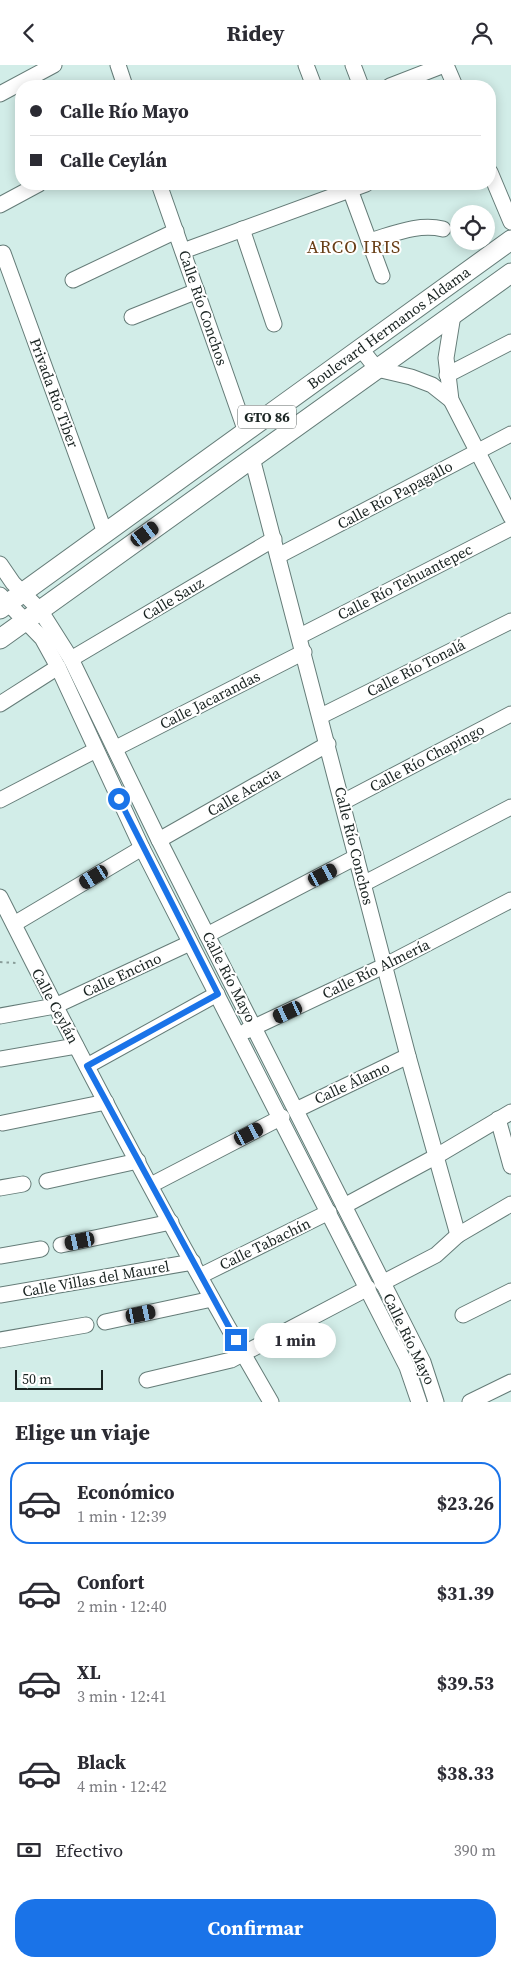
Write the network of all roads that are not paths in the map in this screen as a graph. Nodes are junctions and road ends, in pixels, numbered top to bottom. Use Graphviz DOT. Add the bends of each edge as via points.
graph roads {
  1 [pos="54,65"];
  2 [pos="118,65"];
  3 [pos="306,65"];
  4 [pos="353,65"];
  5 [pos="445,65"];
  6 [pos="27,80"];
  7 [pos="123,80"];
  8 [pos="312,80"];
  9 [pos="359,80"];
  10 [pos="406,80"];
  11 [pos="452,80"];
  12 [pos="15,87"];
  13 [pos="0,95"];
  14 [pos="496,186"];
  15 [pos="28,190"];
  16 [pos="161,190"];
  17 [pos="341,190"];
  18 [pos="350,190"];
  19 [pos="0,205"];
  20 [pos="511,221"];
  21 [pos="242,229"];
  22 [pos="443,229"];
  23 [pos="176,231"];
  24 [pos="511,239"];
  25 [pos="369,241"];
  26 [pos="183,251"];
  27 [pos="3,253"];
  28 [pos="511,273"];
  29 [pos="382,276"];
  30 [pos="73,280"];
  31 [pos="197,291"];
  32 [pos="452,315"];
  33 [pos="132,317"];
  34 [pos="274,324"];
  35 [pos="511,342"];
  36 [pos="361,349"];
  37 [pos="377,369"];
  38 [pos="447,375"];
  39 [pos="451,400"];
  40 [pos="246,432"];
  41 [pos="511,434"];
  42 [pos="476,452"];
  43 [pos="252,457"];
  44 [pos="511,517"];
  45 [pos="511,528"];
  46 [pos="105,533"];
  47 [pos="274,539"];
  48 [pos="278,556"];
  49 [pos="0,564"];
  50 [pos="23,594"];
  51 [pos="2,603"];
  52 [pos="33,615"];
  53 [pos="511,621"];
  54 [pos="300,636"];
  55 [pos="0,639"];
  56 [pos="304,652"];
  57 [pos="72,659"];
  58 [pos="58,667"];
  59 [pos="0,704"];
  60 [pos="511,714"];
  61 [pos="321,716"];
  62 [pos="328,743"];
  63 [pos="116,748"];
  64 [pos="96,750"];
  65 [pos="0,800"];
  66 [pos="343,802"];
  67 [pos="511,807"];
  68 [pos="159,840"];
  69 [pos="142,848"];
  70 [pos="356,857"];
  71 [pos="363,884"];
  72 [pos="0,898"];
  73 [pos="511,900"];
  74 [pos="14,925"];
  75 [pos="207,935"];
  76 [pos="190,943"];
  77 [pos="386,965"];
  78 [pos="218,994"];
  79 [pos="55,1006"];
  80 [pos="0,1016"];
  81 [pos="255,1027"];
  82 [pos="239,1034"];
  83 [pos="76,1045"];
  84 [pos="408,1056"];
  85 [pos="0,1059"];
  86 [pos="87,1066"];
  87 [pos="106,1102"];
  88 [pos="296,1110"];
  89 [pos="504,1115"];
  90 [pos="282,1117"];
  91 [pos="3,1123"];
  92 [pos="435,1157"];
  93 [pos="138,1161"];
  94 [pos="511,1166"];
  95 [pos="47,1181"];
  96 [pos="23,1184"];
  97 [pos="151,1185"];
  98 [pos="0,1188"];
  99 [pos="511,1204"];
  100 [pos="344,1206"];
  101 [pos="329,1212"];
  102 [pos="171,1222"];
  103 [pos="458,1235"];
  104 [pos="61,1245"];
  105 [pos="41,1249"];
  106 [pos="0,1256"];
  107 [pos="193,1262"];
  108 [pos="200,1276"];
  109 [pos="375,1285"];
  110 [pos="511,1291"];
  111 [pos="0,1295"];
  112 [pos="212,1299"];
  113 [pos="463,1315"];
  114 [pos="105,1322"];
  115 [pos="86,1325"];
  116 [pos="0,1340"];
  117 [pos="243,1354"];
  118 [pos="147,1380"];
  119 [pos="511,1382"];
  120 [pos="272,1402"];
  121 [pos="419,1402"];
  122 [pos="436,1402"];
  123 [pos="470,1402"];
  1 -- 6 [label="street"];
  2 -- 7 [label="street"];
  3 -- 8 [label="street"];
  4 -- 9 [label="street"];
  5 -- 10 [label="street"];
  5 -- 11 [label="street"];
  12 -- 13 [label="street"];
  14 -- 20 [label="street"];
  15 -- 19 [label="street"];
  16 -- 23 [label="street, Calle Río Conchos"];
  17 -- 21 [label="street"];
  18 -- 25 [label="street"];
  21 -- 26 [label="street"];
  21 -- 34 [label="street"];
  22 -- 25 [label="street" via="429,225"];
  23 -- 26 [label="street, Calle Río Conchos"];
  23 -- 30 [label="street"];
  24 -- 36 [label="main road, Boulevard Hermanos Aldama / GTO 86"];
  25 -- 29 [label="street"];
  26 -- 31 [label="street, Calle Río Conchos"];
  27 -- 46 [label="street, Privada Río Tiber"];
  28 -- 32 [label="main road, Boulevard Hermanos Aldama / GTO 86"];
  31 -- 33 [label="street"];
  31 -- 40 [label="street, Calle Río Conchos"];
  32 -- 37 [label="main road, Boulevard Hermanos Aldama / GTO 86"];
  32 -- 38 [label="street"];
  35 -- 38 [label="street"];
  36 -- 37 [label="street"];
  36 -- 40 [label="main road, Boulevard Hermanos Aldama / GTO 86"];
  37 -- 39 [label="street" via="432,385"];
  37 -- 43 [label="main road, Boulevard Hermanos Aldama / GTO 86"];
  38 -- 39 [label="street"];
  39 -- 42 [label="street"];
  40 -- 46 [label="main road, Boulevard Hermanos Aldama / GTO 86"];
  41 -- 42 [label="street, Calle Río Papagallo"];
  42 -- 44 [label="street"];
  42 -- 48 [label="street, Calle Río Papagallo"];
  43 -- 47 [label="street, Calle Río Conchos"];
  43 -- 52 [label="main road, Boulevard Hermanos Aldama / GTO 86"];
  45 -- 54 [label="street, Calle Río Tehuantepec"];
  46 -- 50 [label="main road, Boulevard Hermanos Aldama / GTO 86"];
  47 -- 48 [label="street, Calle Río Conchos"];
  47 -- 57 [label="street, Calle Sauz"];
  48 -- 54 [label="street, Calle Río Conchos"];
  49 -- 50 [label="street, Calle Río Mayo"];
  50 -- 51 [label="main road, Boulevard Hermanos Aldama / GTO 86"];
  50 -- 52 [label="street, Calle Río Mayo"];
  51 -- 52 [label="street, Calle Río Mayo"];
  52 -- 55 [label="main road, Boulevard Hermanos Aldama / GTO 86"];
  52 -- 57 [label="street, Calle Río Mayo"];
  52 -- 58 [label="street, Calle Río Mayo"];
  53 -- 61 [label="street, Calle Río Tonalá"];
  54 -- 56 [label="street, Calle Río Conchos"];
  56 -- 61 [label="street, Calle Río Conchos"];
  56 -- 63 [label="street, Calle Jacarandas"];
  57 -- 63 [label="street, Calle Río Mayo"];
  58 -- 59 [label="street"];
  58 -- 64 [label="street, Calle Río Mayo"];
  60 -- 66 [label="street, Calle Río Chapingo"];
  61 -- 62 [label="street, Calle Río Conchos"];
  62 -- 66 [label="street, Calle Río Conchos"];
  62 -- 68 [label="street, Calle Acacia"];
  63 -- 68 [label="street, Calle Río Mayo"];
  64 -- 65 [label="street"];
  64 -- 69 [label="street, Calle Río Mayo"];
  66 -- 70 [label="street, Calle Río Conchos"];
  67 -- 71 [label="street"];
  68 -- 75 [label="street, Calle Río Mayo"];
  69 -- 74 [label="street"];
  69 -- 76 [label="street, Calle Río Mayo"];
  70 -- 71 [label="street, Calle Río Conchos"];
  70 -- 75 [label="street"];
  71 -- 77 [label="street, Calle Río Conchos"];
  72 -- 74 [label="street, Calle Ceylán"];
  73 -- 77 [label="street, Calle Río Almería"];
  74 -- 79 [label="street, Calle Ceylán"];
  75 -- 81 [label="street, Calle Río Mayo"];
  76 -- 78 [label="street, Calle Río Mayo"];
  76 -- 79 [label="street, Calle Encino"];
  77 -- 81 [label="street, Calle Río Almería"];
  77 -- 84 [label="street, Calle Río Conchos"];
  78 -- 82 [label="street, Calle Río Mayo"];
  78 -- 86 [label="street"];
  79 -- 80 [label="street, Calle Encino"];
  79 -- 83 [label="street, Calle Ceylán"];
  81 -- 82 [label="street, Calle Río Almería"];
  81 -- 88 [label="street, Calle Río Mayo"];
  82 -- 90 [label="street, Calle Río Mayo"];
  83 -- 85 [label="street"];
  83 -- 86 [label="street, Calle Ceylán"];
  84 -- 88 [label="street, Calle Álamo"];
  84 -- 92 [label="street, Calle Río Conchos"];
  86 -- 87 [label="street, Calle Ceylán"];
  87 -- 91 [label="street"];
  87 -- 93 [label="street, Calle Ceylán"];
  88 -- 100 [label="street, Calle Río Mayo"];
  89 -- 92 [label="street"];
  89 -- 94 [label="street"];
  90 -- 97 [label="street"];
  90 -- 101 [label="street, Calle Río Mayo"];
  92 -- 100 [label="street"];
  92 -- 103 [label="street, Calle Río Conchos"];
  93 -- 95 [label="street"];
  93 -- 97 [label="street, Calle Ceylán"];
  96 -- 98 [label="street"];
  97 -- 102 [label="street, Calle Ceylán"];
  99 -- 103 [label="street"];
  100 -- 109 [label="street, Calle Río Mayo"];
  101 -- 108 [label="street, Calle Tabachín"];
  101 -- 109 [label="street, Calle Río Mayo"];
  102 -- 104 [label="street"];
  102 -- 107 [label="street, Calle Ceylán"];
  103 -- 109 [label="street" via="436,1255"];
  105 -- 106 [label="street"];
  107 -- 108 [label="street, Calle Ceylán"];
  107 -- 111 [label="street, Calle Villas del Maurel"];
  108 -- 112 [label="street, Calle Ceylán"];
  109 -- 117 [label="street"];
  109 -- 121 [label="street, Calle Río Mayo"];
  109 -- 122 [label="street, Calle Río Mayo" via="422,1361"];
  110 -- 113 [label="street"];
  112 -- 114 [label="street"];
  112 -- 117 [label="street, Calle Ceylán"];
  115 -- 116 [label="street"];
  117 -- 118 [label="street" via="231,1360"];
  117 -- 120 [label="street, Calle Ceylán"];
  119 -- 123 [label="street"];
}
